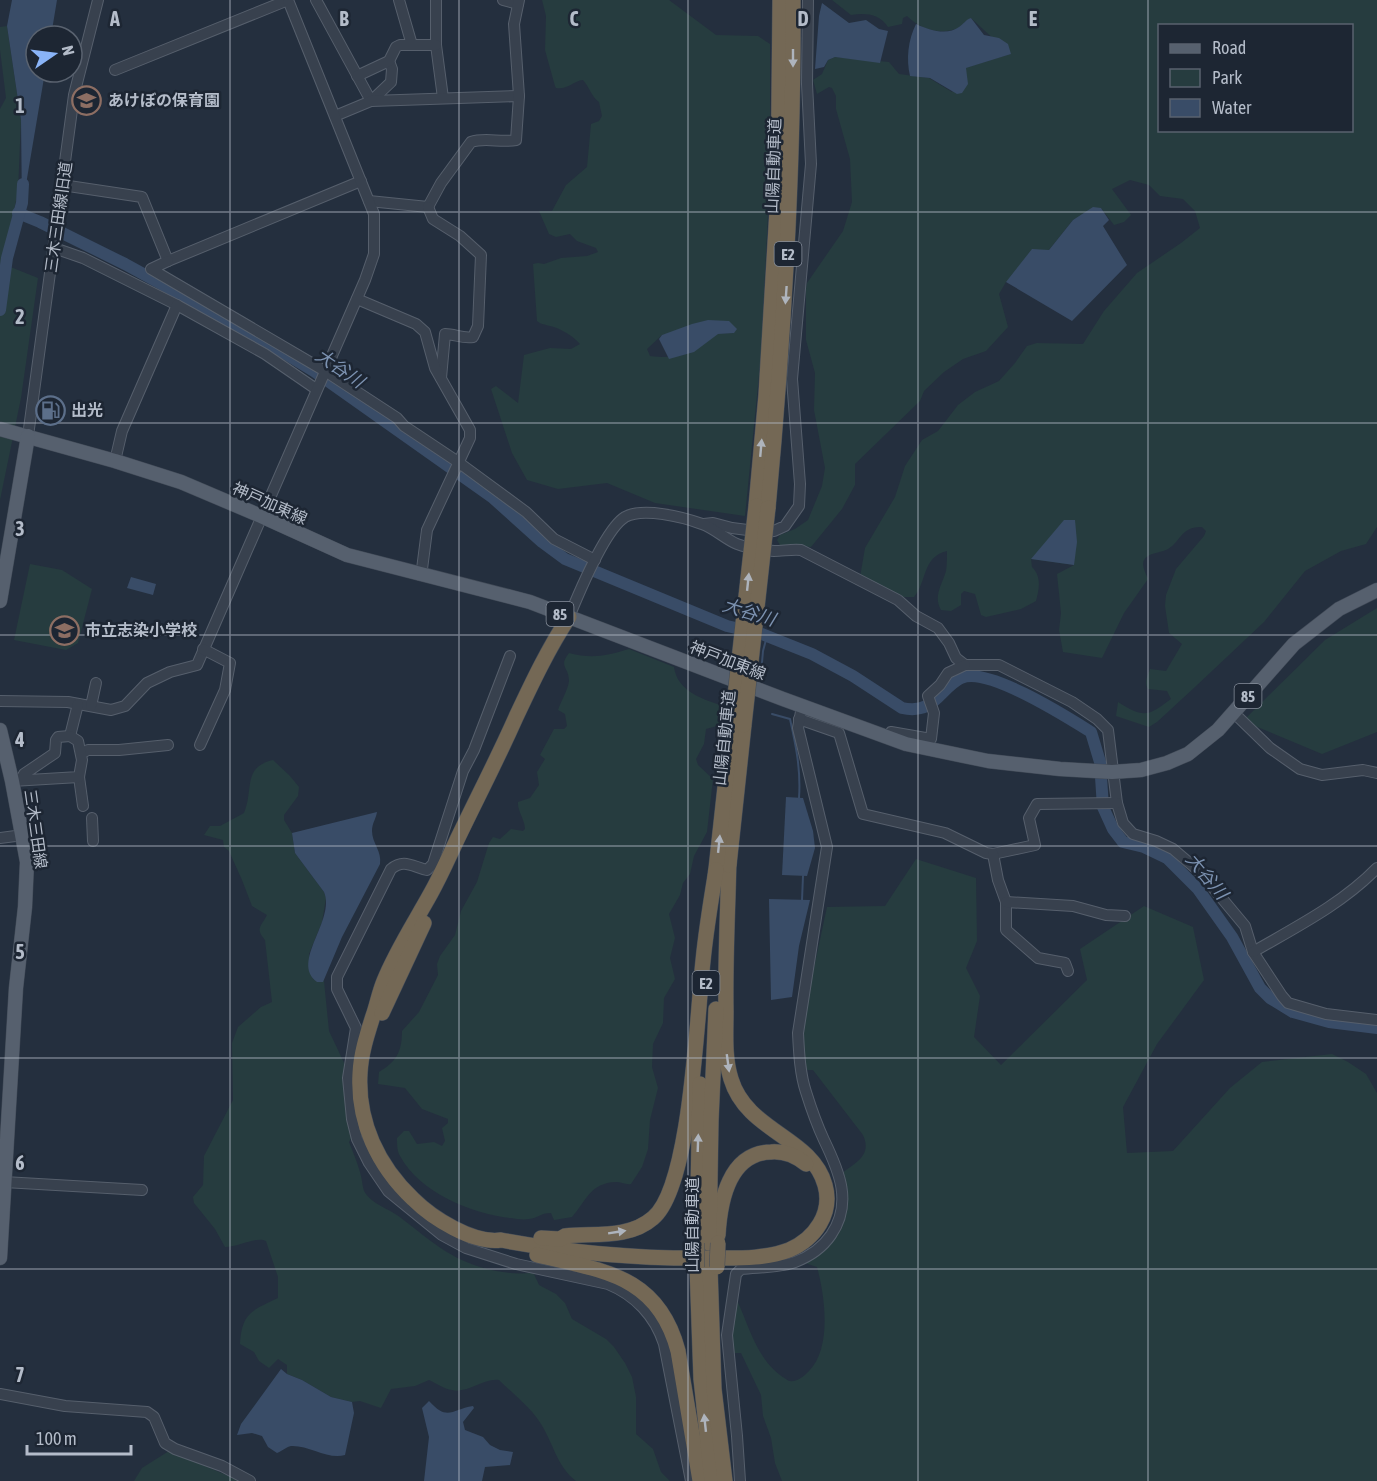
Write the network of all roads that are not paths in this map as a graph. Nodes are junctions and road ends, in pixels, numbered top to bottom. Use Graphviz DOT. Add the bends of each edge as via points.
graph roads {
  1 [pos="98,0"];
  2 [pos="288,0"];
  3 [pos="316,0"];
  4 [pos="399,0"];
  5 [pos="436,0"];
  6 [pos="503,0"];
  7 [pos="780,0"];
  8 [pos="793,0"];
  9 [pos="808,0"];
  10 [pos="518,2"];
  11 [pos="412,45"];
  12 [pos="436,45"];
  13 [pos="389,61"];
  14 [pos="115,70"];
  15 [pos="357,76"];
  16 [pos="519,96"];
  17 [pos="443,98"];
  18 [pos="371,101"];
  19 [pos="335,116"];
  20 [pos="361,181"];
  21 [pos="62,185"];
  22 [pos="369,201"];
  23 [pos="428,207"];
  24 [pos="54,248"];
  25 [pos="168,261"];
  26 [pos="357,299"];
  27 [pos="177,305"];
  28 [pos="325,371"];
  29 [pos="441,378"];
  30 [pos="316,389"];
  31 [pos="0,429"];
  32 [pos="22,435"];
  33 [pos="115,461"];
  34 [pos="458,463"];
  35 [pos="762,507"];
  36 [pos="261,516"];
  37 [pos="704,525"];
  38 [pos="594,562"];
  39 [pos="420,575"];
  40 [pos="1377,590"];
  41 [pos="0,601"];
  42 [pos="569,617"];
  43 [pos="203,649"];
  44 [pos="510,656"];
  45 [pos="965,665"];
  46 [pos="96,683"];
  47 [pos="0,700"];
  48 [pos="78,704"];
  49 [pos="91,706"];
  50 [pos="801,712"];
  51 [pos="1234,713"];
  52 [pos="738,724"];
  53 [pos="0,730"];
  54 [pos="70,736"];
  55 [pos="888,738"];
  56 [pos="168,745"];
  57 [pos="200,745"];
  58 [pos="82,753"];
  59 [pos="1105,772"];
  60 [pos="1377,773"];
  61 [pos="79,777"];
  62 [pos="17,780"];
  63 [pos="1114,804"];
  64 [pos="83,806"];
  65 [pos="92,818"];
  66 [pos="23,835"];
  67 [pos="0,838"];
  68 [pos="93,841"];
  69 [pos="993,854"];
  70 [pos="729,857"];
  71 [pos="1377,868"];
  72 [pos="716,870"];
  73 [pos="1006,902"];
  74 [pos="1125,916"];
  75 [pos="1253,952"];
  76 [pos="1068,971"];
  77 [pos="1377,1020"];
  78 [pos="4,1102"];
  79 [pos="4,1182"];
  80 [pos="142,1190"];
  81 [pos="1,1228"];
  82 [pos="560,1239"];
  83 [pos="494,1241"];
  84 [pos="708,1243"];
  85 [pos="0,1258"];
  86 [pos="708,1267"];
  87 [pos="0,1394"];
  88 [pos="250,1481"];
  89 [pos="691,1481"];
  90 [pos="700,1481"];
  91 [pos="712,1481"];
  92 [pos="727,1481"];
  93 [pos="740,1481"];
  1 -- 21 [label="street, 三木三田線旧道" via="74,95"];
  2 -- 14 [label="street"];
  2 -- 19 [label="street"];
  3 -- 15 [label="street"];
  4 -- 11 [label="street"];
  5 -- 12 [label="street"];
  6 -- 10 [label="street"];
  35 -- 7 [label="highway, 山陽自動車道 / E2, one-way" via="778,193"];
  8 -- 35 [label="highway, 山陽自動車道 / E2, one-way" via="791,194 778,396"];
  9 -- 37 [label="street" via="811,164 792,379 799,506 785,526 774,531"];
  10 -- 16 [label="street" via="514,24"];
  11 -- 12 [label="street"];
  11 -- 13 [label="street" via="396,47"];
  12 -- 17 [label="street"];
  13 -- 15 [label="street"];
  13 -- 18 [label="street" via="391,82"];
  15 -- 18 [label="street"];
  16 -- 17 [label="street"];
  16 -- 23 [label="street" via="516,140 471,142"];
  17 -- 18 [label="street"];
  18 -- 19 [label="street"];
  19 -- 20 [label="street"];
  20 -- 22 [label="street"];
  20 -- 25 [label="street"];
  21 -- 24 [label="street, 三木三田線旧道"];
  21 -- 25 [label="street" via="142,197"];
  22 -- 23 [label="street"];
  22 -- 26 [label="street" via="374,214 374,254"];
  23 -- 29 [label="street" via="433,219 481,255 478,326 473,337 446,334"];
  24 -- 27 [label="street" via="83,258"];
  24 -- 32 [label="street, 三木三田線旧道"];
  25 -- 28 [label="street" via="152,269"];
  26 -- 28 [label="street"];
  26 -- 29 [label="street" via="416,324 425,332"];
  27 -- 30 [label="street" via="265,354"];
  27 -- 33 [label="street" via="122,431"];
  28 -- 30 [label="street"];
  28 -- 34 [label="street"];
  29 -- 34 [label="street" via="470,430"];
  30 -- 36 [label="street"];
  31 -- 32 [label="main road"];
  32 -- 33 [label="main road, 神戸加東線 / 85"];
  32 -- 41 [label="main road"];
  33 -- 36 [label="main road, 神戸加東線 / 85" via="181,482"];
  34 -- 38 [label="street" via="526,512 555,539"];
  34 -- 39 [label="street" via="427,530"];
  35 -- 52 [label="highway, 山陽自動車道 / E2, bridge"];
  36 -- 39 [label="main road, 神戸加東線 / 85" via="347,555"];
  36 -- 43 [label="street"];
  37 -- 38 [label="street" via="658,514 624,518"];
  37 -- 45 [label="street" via="738,545 774,551 801,550 898,600 938,628 956,658"];
  38 -- 42 [label="street"];
  39 -- 42 [label="main road, 神戸加東線 / 85" via="506,595"];
  40 -- 51 [label="main road, 神戸加東線 / 85" via="1339,609 1294,644"];
  42 -- 50 [label="main road, 神戸加東線 / 85"];
  42 -- 82 [label="highway" via="553,659 379,1018 366,1080 368,1109 380,1145 399,1176 422,1198 445,1215 477,1228"];
  42 -- 83 [label="highway" via="532,682 432,891 387,974 361,1060 360,1095 365,1123 390,1175 437,1219"];
  43 -- 49 [label="street" via="197,665 147,683 125,706 111,710"];
  43 -- 57 [label="street" via="230,663 225,690"];
  44 -- 89 [label="street" via="463,771 433,864 427,870 405,863 392,868 337,977 337,989 356,1028 348,1072 352,1119 377,1177 388,1191 442,1235 503,1260 608,1284 647,1312 665,1350"];
  45 -- 55 [label="street" via="948,673 927,696 934,713 930,739 891,732"];
  45 -- 59 [label="street" via="999,665 1097,718 1108,730"];
  46 -- 49 [label="street"];
  47 -- 48 [label="street"];
  48 -- 49 [label="street"];
  48 -- 54 [label="street"];
  50 -- 55 [label="main road, 神戸加東線 / 85"];
  50 -- 69 [label="street" via="839,733 863,814 945,833"];
  50 -- 93 [label="street" via="798,728 827,847 798,1033 806,1092 839,1170 843,1201 835,1228 816,1252 791,1263 741,1269 736,1274 727,1344"];
  51 -- 59 [label="main road, 神戸加東線 / 85" via="1188,754 1141,770"];
  51 -- 60 [label="street" via="1270,748 1300,769 1322,775 1363,770"];
  52 -- 70 [label="highway, 山陽自動車道 / E2"];
  72 -- 52 [label="highway, 山陽自動車道 / E2, one-way"];
  53 -- 62 [label="main road, 三木三田線"];
  54 -- 58 [label="street" via="78,741"];
  54 -- 62 [label="street" via="58,737 55,753"];
  55 -- 59 [label="main road, 神戸加東線 / 85" via="988,761"];
  56 -- 58 [label="street"];
  58 -- 61 [label="street"];
  59 -- 63 [label="street"];
  61 -- 62 [label="street"];
  61 -- 64 [label="street"];
  62 -- 66 [label="main road, 三木三田線"];
  63 -- 69 [label="street" via="1037,804 1029,818 1035,844"];
  63 -- 75 [label="street" via="1133,834 1173,849 1200,872 1245,926"];
  65 -- 68 [label="street"];
  66 -- 67 [label="street"];
  66 -- 78 [label="main road, 三木三田線" via="27,862 25,907"];
  69 -- 73 [label="street"];
  70 -- 83 [label="highway, one-way" via="725,987 729,1071 736,1092 749,1110 804,1153 821,1174 827,1198 818,1227 808,1239 790,1249 747,1257 620,1256"];
  70 -- 84 [label="highway, 山陽自動車道 / E2" via="713,1060"];
  71 -- 75 [label="street" via="1313,918"];
  82 -- 72 [label="highway, one-way" via="620,1233 641,1226 657,1215 670,1195 686,1118"];
  84 -- 72 [label="highway, 山陽自動車道 / E2, one-way" via="698,1150 702,1040"];
  73 -- 74 [label="street" via="1073,906"];
  73 -- 76 [label="street" via="1006,930 1035,956 1065,963"];
  75 -- 77 [label="street" via="1288,1003 1326,1014"];
  78 -- 79 [label="main road, 三木三田線"];
  79 -- 80 [label="street"];
  79 -- 81 [label="main road, 三木三田線"];
  81 -- 85 [label="main road, 三木三田線"];
  82 -- 84 [label="highway" via="578,1245 652,1251 723,1252 777,1247 801,1236 816,1217 819,1187 808,1167 779,1152 761,1153 745,1161 725,1191"];
  83 -- 90 [label="highway" via="611,1273 651,1299 676,1344"];
  84 -- 86 [label="highway, 山陽自動車道 / E2, bridge"];
  91 -- 86 [label="highway, 山陽自動車道 / E2, one-way" via="702,1389"];
  86 -- 92 [label="highway, 山陽自動車道 / E2" via="714,1380"];
  87 -- 88 [label="street" via="65,1406 147,1412 154,1417 165,1443"];
}
